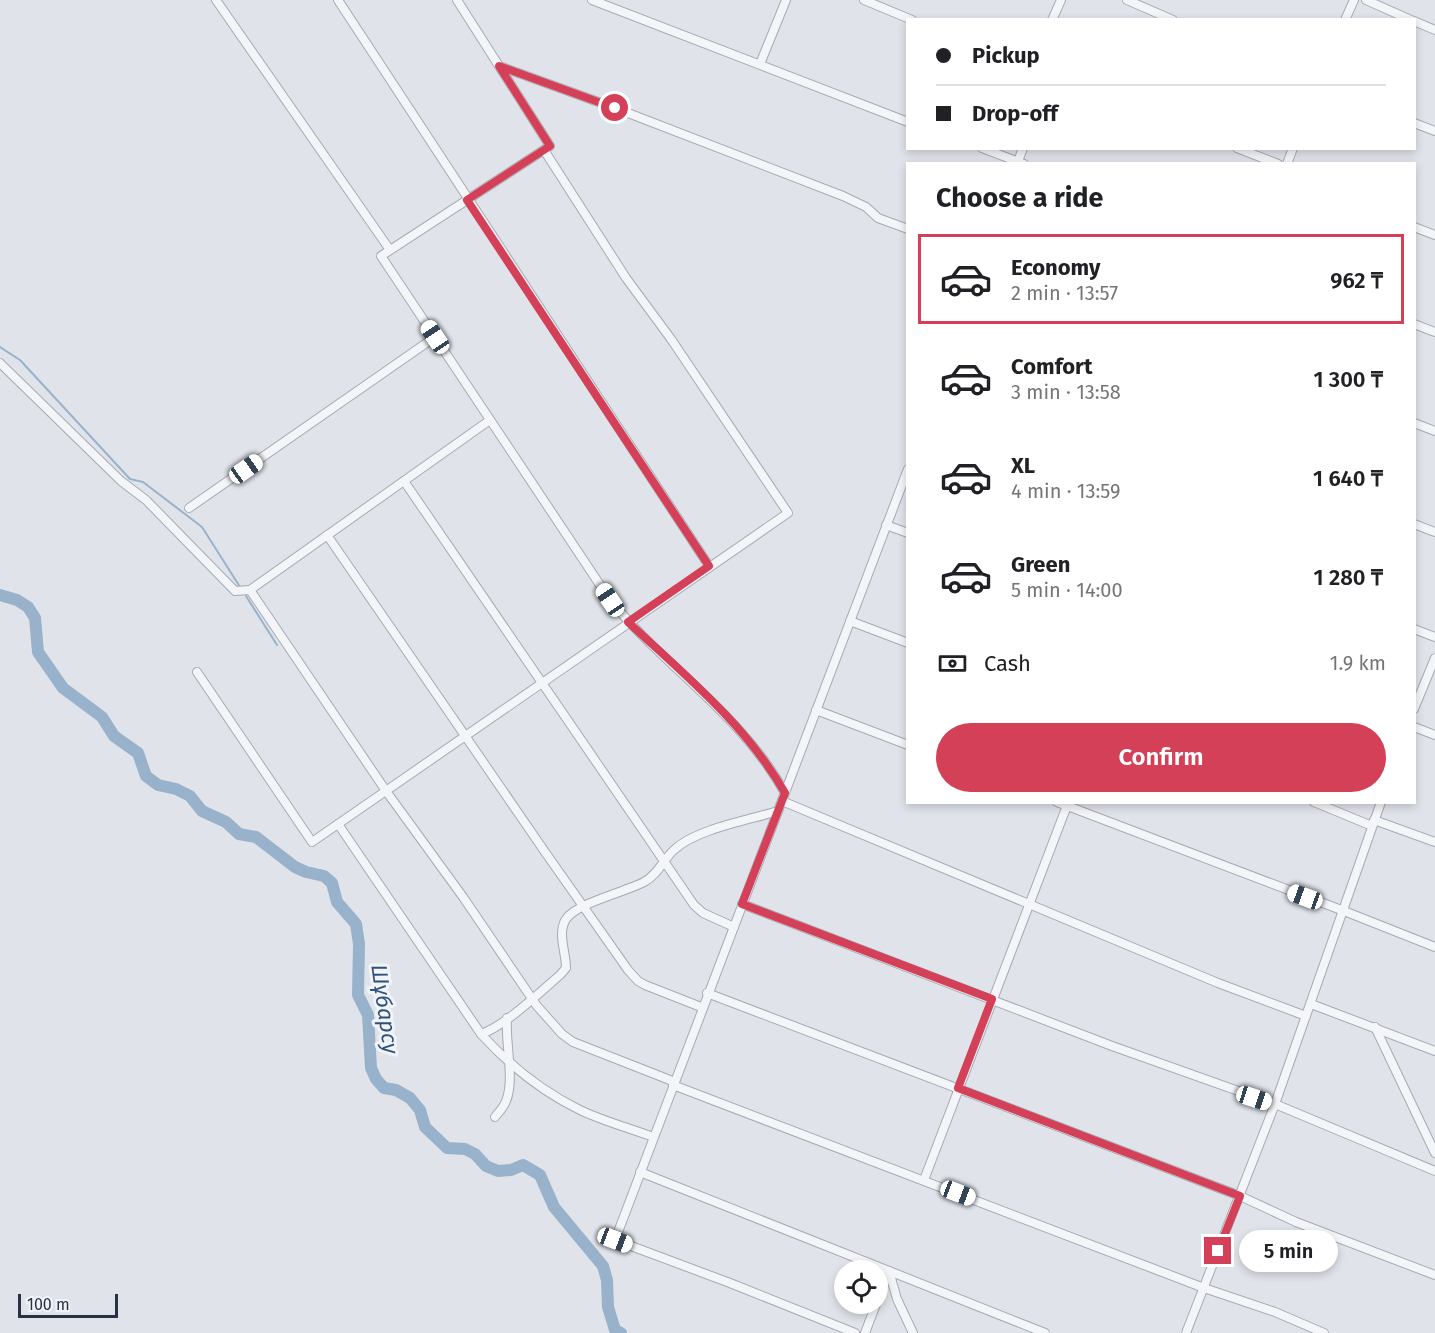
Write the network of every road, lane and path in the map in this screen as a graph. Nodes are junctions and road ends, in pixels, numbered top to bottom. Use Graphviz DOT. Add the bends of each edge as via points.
graph roads {
  1 [pos="216,0"];
  2 [pos="338,0"];
  3 [pos="457,0"];
  4 [pos="592,0"];
  5 [pos="786,0"];
  6 [pos="864,0"];
  7 [pos="1061,0"];
  8 [pos="1127,0"];
  9 [pos="1354,0"];
  10 [pos="1366,0"];
  11 [pos="907,18"];
  12 [pos="1053,18"];
  13 [pos="1168,18"];
  14 [pos="1346,18"];
  15 [pos="1408,18"];
  16 [pos="1416,21"];
  17 [pos="1435,30"];
  18 [pos="760,64"];
  19 [pos="499,66"];
  20 [pos="906,121"];
  21 [pos="1416,124"];
  22 [pos="1435,131"];
  23 [pos="544,150"];
  24 [pos="987,150"];
  25 [pos="1242,150"];
  26 [pos="1017,162"];
  27 [pos="1273,162"];
  28 [pos="467,200"];
  29 [pos="1416,227"];
  30 [pos="906,228"];
  31 [pos="1435,235"];
  32 [pos="390,250"];
  33 [pos="1416,325"];
  34 [pos="1435,332"];
  35 [pos="435,337"];
  36 [pos="0,363"];
  37 [pos="490,420"];
  38 [pos="1416,424"];
  39 [pos="1435,431"];
  40 [pos="906,474"];
  41 [pos="404,481"];
  42 [pos="189,508"];
  43 [pos="886,525"];
  44 [pos="1416,525"];
  45 [pos="906,532"];
  46 [pos="1435,532"];
  47 [pos="327,535"];
  48 [pos="709,566"];
  49 [pos="250,590"];
  50 [pos="850,621"];
  51 [pos="628,622"];
  52 [pos="1416,630"];
  53 [pos="1435,637"];
  54 [pos="906,642"];
  55 [pos="1435,658"];
  56 [pos="197,672"];
  57 [pos="543,683"];
  58 [pos="1416,704"];
  59 [pos="816,710"];
  60 [pos="1416,728"];
  61 [pos="1435,735"];
  62 [pos="465,736"];
  63 [pos="906,744"];
  64 [pos="386,791"];
  65 [pos="783,797"];
  66 [pos="1067,804"];
  67 [pos="1320,804"];
  68 [pos="1380,804"];
  69 [pos="778,811"];
  70 [pos="1373,823"];
  71 [pos="338,824"];
  72 [pos="1435,842"];
  73 [pos="664,862"];
  74 [pos="742,904"];
  75 [pos="1029,904"];
  76 [pos="583,906"];
  77 [pos="1344,911"];
  78 [pos="734,927"];
  79 [pos="1435,947"];
  80 [pos="707,993"];
  81 [pos="532,998"];
  82 [pos="992,999"];
  83 [pos="1311,1004"];
  84 [pos="701,1007"];
  85 [pos="1306,1016"];
  86 [pos="507,1018"];
  87 [pos="1375,1027"];
  88 [pos="481,1034"];
  89 [pos="1435,1051"];
  90 [pos="509,1064"];
  91 [pos="674,1084"];
  92 [pos="958,1088"];
  93 [pos="1275,1104"];
  94 [pos="495,1117"];
  95 [pos="653,1137"];
  96 [pos="1435,1153"];
  97 [pos="1435,1171"];
  98 [pos="640,1172"];
  99 [pos="924,1180"];
  100 [pos="1240,1196"];
  101 [pos="889,1271"];
  102 [pos="1435,1275"];
  103 [pos="1204,1288"];
  104 [pos="872,1314"];
  105 [pos="855,1333"];
  106 [pos="865,1333"];
  107 [pos="913,1333"];
  108 [pos="1045,1333"];
  109 [pos="1186,1333"];
  110 [pos="1324,1333"];
  1 -- 32 [label="street"];
  2 -- 28 [label="street"];
  3 -- 19 [label="street"];
  4 -- 18 [label="street"];
  5 -- 18 [label="street"];
  6 -- 11 [label="street"];
  7 -- 12 [label="street"];
  8 -- 13 [label="street"];
  9 -- 14 [label="street"];
  10 -- 15 [label="street"];
  16 -- 17 [label="street"];
  18 -- 20 [label="street"];
  19 -- 23 [label="street" via="550,146"];
  19 -- 30 [label="street" via="843,196 878,218"];
  21 -- 22 [label="street"];
  23 -- 28 [label="street"];
  23 -- 48 [label="street" via="626,278 788,513"];
  24 -- 26 [label="street"];
  25 -- 27 [label="street"];
  28 -- 32 [label="street"];
  28 -- 48 [label="street"];
  29 -- 31 [label="street"];
  32 -- 35 [label="street" via="381,256"];
  33 -- 34 [label="street"];
  35 -- 37 [label="street"];
  35 -- 42 [label="street"];
  36 -- 49 [label="street" via="146,500 235,591"];
  37 -- 41 [label="street"];
  37 -- 51 [label="street"];
  38 -- 39 [label="street"];
  40 -- 43 [label="street"];
  41 -- 47 [label="street"];
  41 -- 57 [label="street"];
  43 -- 45 [label="street"];
  43 -- 50 [label="street"];
  44 -- 46 [label="street"];
  47 -- 49 [label="street"];
  47 -- 62 [label="street"];
  48 -- 51 [label="street"];
  49 -- 64 [label="street"];
  50 -- 54 [label="street"];
  50 -- 59 [label="street"];
  51 -- 57 [label="street"];
  51 -- 65 [label="street" via="721,710 773,771"];
  52 -- 53 [label="street"];
  55 -- 58 [label="street"];
  56 -- 71 [label="street" via="312,842"];
  57 -- 62 [label="street"];
  57 -- 73 [label="street"];
  59 -- 63 [label="street"];
  59 -- 65 [label="street"];
  60 -- 61 [label="street"];
  62 -- 64 [label="street"];
  62 -- 76 [label="street"];
  64 -- 71 [label="street"];
  64 -- 81 [label="street"];
  65 -- 69 [label="street"];
  65 -- 75 [label="street"];
  66 -- 75 [label="street"];
  66 -- 77 [label="street"];
  67 -- 70 [label="street"];
  68 -- 70 [label="street"];
  69 -- 73 [label="street" via="714,829 675,849"];
  69 -- 74 [label="street"];
  70 -- 72 [label="street"];
  70 -- 77 [label="street"];
  71 -- 88 [label="street"];
  73 -- 76 [label="street" via="647,881"];
  73 -- 78 [label="street" via="694,905"];
  74 -- 78 [label="street"];
  74 -- 82 [label="street"];
  75 -- 82 [label="street"];
  75 -- 85 [label="street"];
  76 -- 81 [label="street" via="567,917 562,927 566,968"];
  76 -- 84 [label="street" via="638,981"];
  77 -- 79 [label="street"];
  77 -- 83 [label="street"];
  78 -- 80 [label="street"];
  80 -- 84 [label="street"];
  80 -- 92 [label="street"];
  81 -- 86 [label="street"];
  81 -- 91 [label="street" via="573,1042"];
  82 -- 92 [label="street"];
  82 -- 93 [label="street"];
  83 -- 85 [label="street"];
  83 -- 87 [label="street"];
  84 -- 91 [label="street"];
  85 -- 93 [label="street"];
  86 -- 88 [label="street"];
  86 -- 90 [label="street"];
  87 -- 89 [label="street"];
  87 -- 96 [label="street"];
  88 -- 90 [label="street"];
  90 -- 94 [label="street" via="510,1089"];
  90 -- 95 [label="street" via="580,1110"];
  91 -- 95 [label="street"];
  91 -- 99 [label="street"];
  92 -- 99 [label="street"];
  92 -- 100 [label="street"];
  93 -- 97 [label="street"];
  93 -- 100 [label="street"];
  95 -- 98 [label="street"];
  98 -- 101 [label="street"];
  98 -- 105 [label="street" via="615,1240"];
  99 -- 103 [label="street"];
  100 -- 102 [label="street" via="1296,1222"];
  100 -- 103 [label="street"];
  101 -- 107 [label="street"];
  101 -- 108 [label="street"];
  103 -- 109 [label="street"];
  103 -- 110 [label="street"];
  104 -- 106 [label="street"];
}
